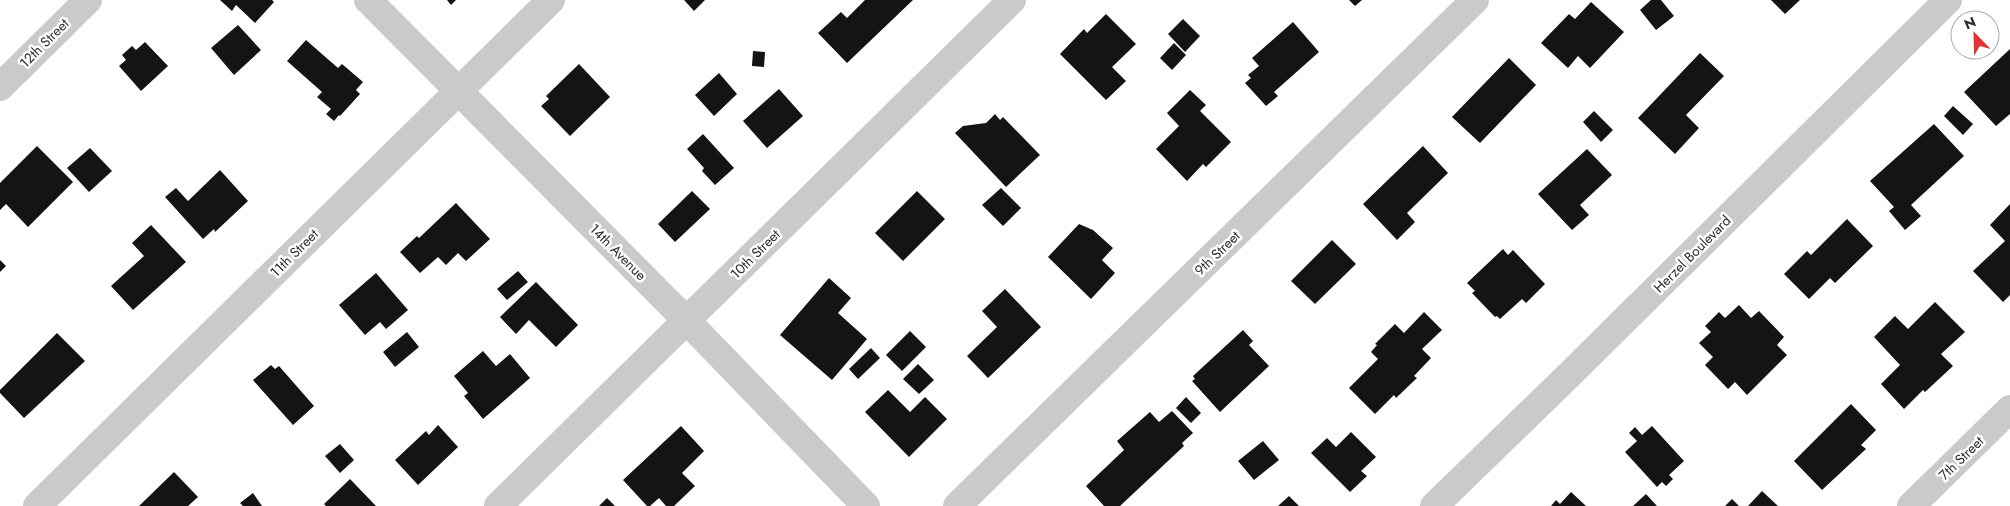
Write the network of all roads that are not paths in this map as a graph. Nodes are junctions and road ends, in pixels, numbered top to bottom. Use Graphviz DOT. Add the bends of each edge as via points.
graph roads {
  1 [pos="88,0"];
  2 [pos="368,0"];
  3 [pos="551,0"];
  4 [pos="1012,0"];
  5 [pos="1475,0"];
  6 [pos="1948,0"];
  7 [pos="0,87"];
  8 [pos="457,92"];
  9 [pos="687,322"];
  10 [pos="2010,410"];
  11 [pos="37,506"];
  12 [pos="498,506"];
  13 [pos="866,506"];
  14 [pos="957,506"];
  15 [pos="1434,506"];
  16 [pos="1911,506"];
  1 -- 7 [label="street, 12th Street"];
  2 -- 8 [label="street, 14th Avenue"];
  3 -- 8 [label="street, 11th Street"];
  4 -- 9 [label="street, 10th Street"];
  5 -- 14 [label="street, 9th Street"];
  6 -- 15 [label="street, Herzel Boulevard"];
  8 -- 9 [label="street, 14th Avenue"];
  8 -- 11 [label="street, 11th Street"];
  9 -- 12 [label="street, 10th Street"];
  9 -- 13 [label="street, 14th Avenue"];
  10 -- 16 [label="street, 7th Street"];
}
